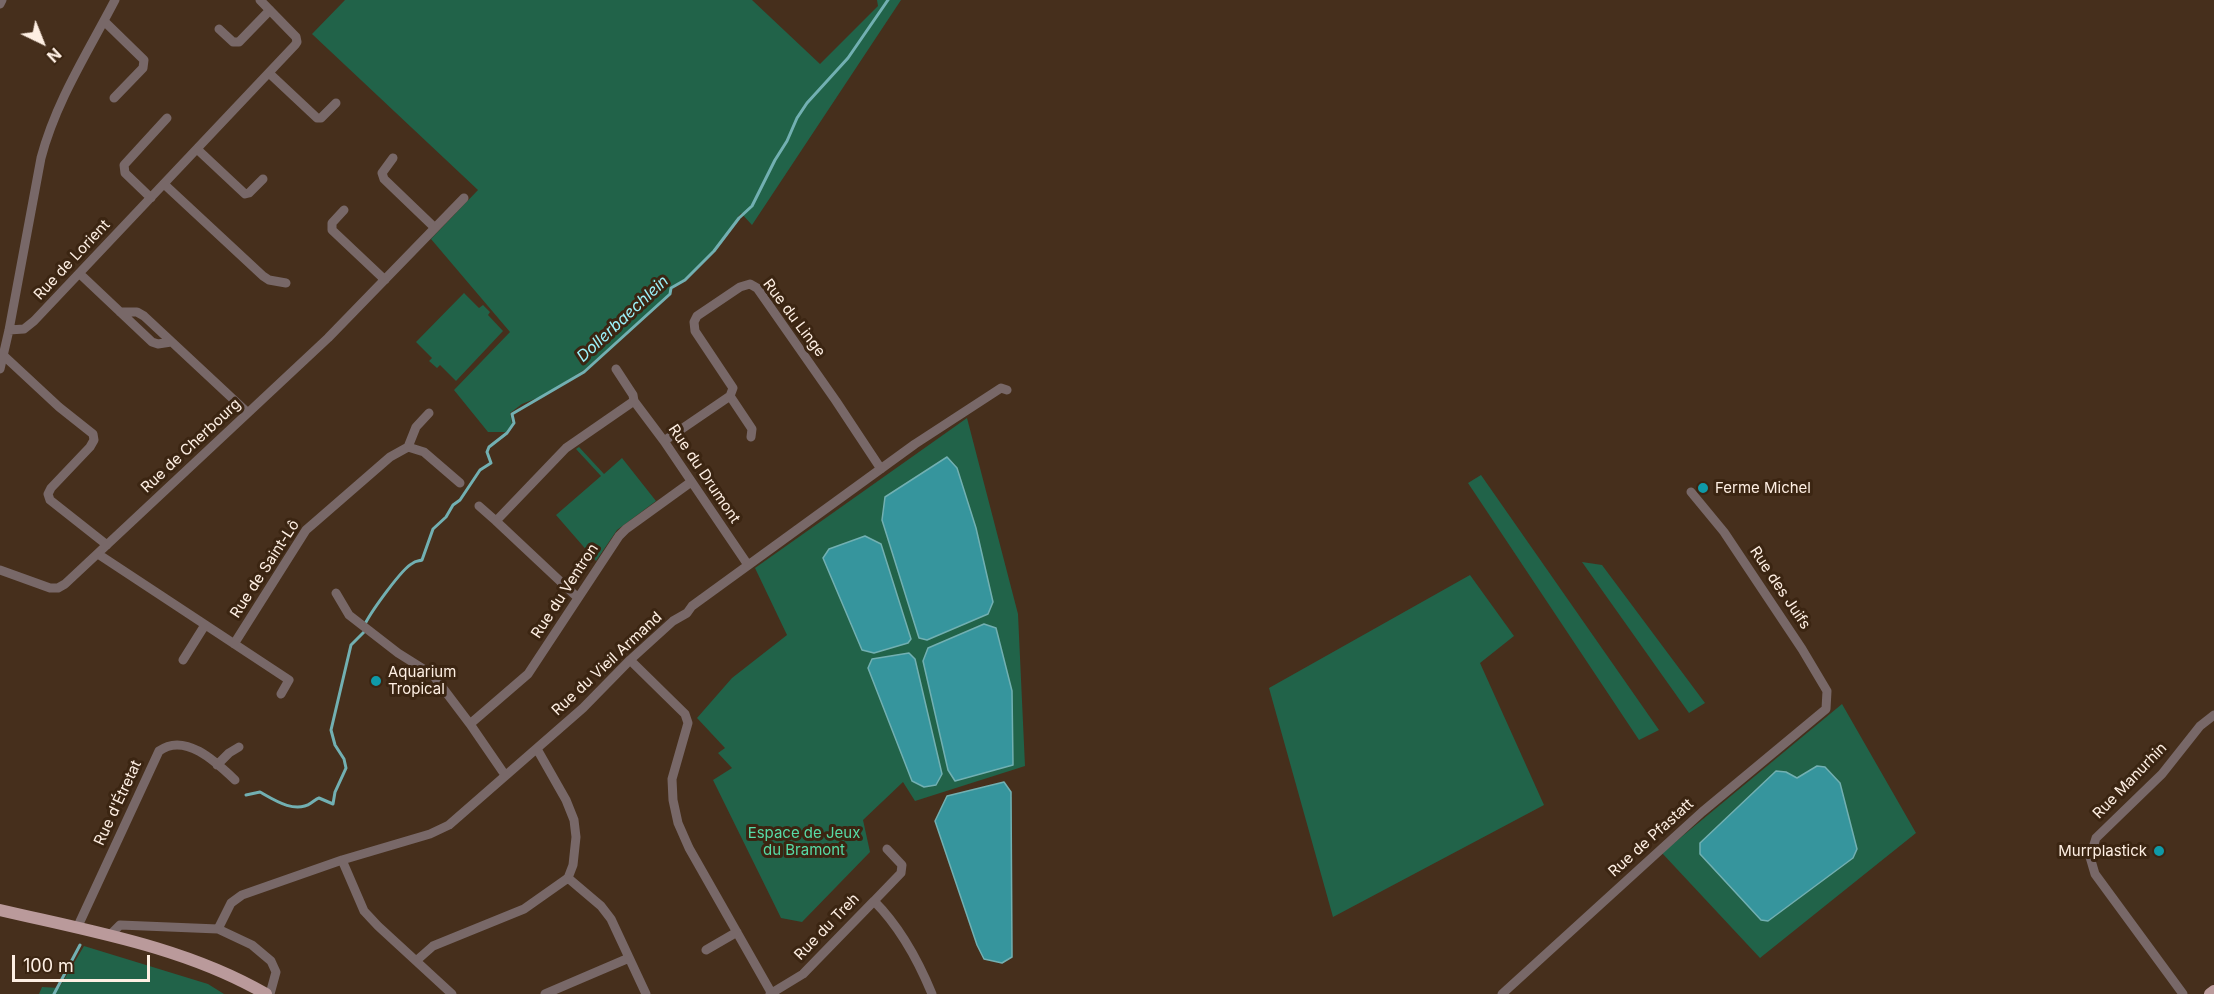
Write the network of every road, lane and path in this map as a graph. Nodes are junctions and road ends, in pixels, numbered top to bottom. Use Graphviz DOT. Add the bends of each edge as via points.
graph roads {
  1 [pos="3,0"];
  2 [pos="115,0"];
  3 [pos="260,0"];
  4 [pos="0,4"];
  5 [pos="270,10"];
  6 [pos="104,21"];
  7 [pos="219,29"];
  8 [pos="269,73"];
  9 [pos="114,98"];
  10 [pos="336,103"];
  11 [pos="167,118"];
  12 [pos="197,149"];
  13 [pos="393,158"];
  14 [pos="263,179"];
  15 [pos="164,184"];
  16 [pos="151,198"];
  17 [pos="464,198"];
  18 [pos="344,210"];
  19 [pos="435,228"];
  20 [pos="80,274"];
  21 [pos="385,280"];
  22 [pos="286,284"];
  23 [pos="120,312"];
  24 [pos="9,330"];
  25 [pos="171,342"];
  26 [pos="3,355"];
  27 [pos="0,369"];
  28 [pos="616,369"];
  29 [pos="1007,390"];
  30 [pos="730,396"];
  31 [pos="634,401"];
  32 [pos="248,413"];
  33 [pos="429,413"];
  34 [pos="751,437"];
  35 [pos="664,441"];
  36 [pos="408,447"];
  37 [pos="881,469"];
  38 [pos="691,482"];
  39 [pos="459,483"];
  40 [pos="1691,492"];
  41 [pos="479,506"];
  42 [pos="496,521"];
  43 [pos="107,545"];
  44 [pos="98,554"];
  45 [pos="748,565"];
  46 [pos="0,570"];
  47 [pos="336,593"];
  48 [pos="578,597"];
  49 [pos="205,625"];
  50 [pos="234,644"];
  51 [pos="183,660"];
  52 [pos="630,660"];
  53 [pos="280,694"];
  54 [pos="1826,709"];
  55 [pos="2214,715"];
  56 [pos="470,724"];
  57 [pos="240,747"];
  58 [pos="537,749"];
  59 [pos="217,765"];
  60 [pos="505,775"];
  61 [pos="235,780"];
  62 [pos="887,849"];
  63 [pos="342,860"];
  64 [pos="568,878"];
  65 [pos="874,901"];
  66 [pos="0,910"];
  67 [pos="77,928"];
  68 [pos="218,929"];
  69 [pos="736,932"];
  70 [pos="109,936"];
  71 [pos="706,950"];
  72 [pos="629,958"];
  73 [pos="416,961"];
  74 [pos="2214,991"];
  75 [pos="264,993"];
  76 [pos="452,994"];
  77 [pos="544,994"];
  78 [pos="646,994"];
  79 [pos="771,994"];
  80 [pos="932,994"];
  81 [pos="1502,994"];
  82 [pos="2182,994"];
  83 [pos="2210,994"];
  1 -- 4 [label="street"];
  2 -- 6 [label="street"];
  3 -- 5 [label="street"];
  5 -- 7 [label="street" via="239,42 231,41"];
  5 -- 8 [label="street, Rue de Lorient" via="297,39"];
  6 -- 9 [label="street" via="144,60 142,68"];
  6 -- 24 [label="street" via="46,137"];
  8 -- 10 [label="street" via="317,118"];
  8 -- 12 [label="street, Rue de Lorient"];
  11 -- 16 [label="street" via="124,165 125,173"];
  12 -- 14 [label="street" via="244,194"];
  12 -- 15 [label="street, Rue de Lorient"];
  13 -- 19 [label="street" via="382,172 384,179"];
  15 -- 16 [label="street, Rue de Lorient"];
  15 -- 22 [label="street" via="263,276"];
  16 -- 20 [label="street, Rue de Lorient"];
  17 -- 19 [label="street, Rue de Cherbourg"];
  18 -- 21 [label="street" via="332,223 332,230"];
  19 -- 21 [label="street, Rue de Cherbourg"];
  20 -- 23 [label="street"];
  20 -- 24 [label="street, Rue de Lorient" via="28,327"];
  21 -- 32 [label="street, Rue de Cherbourg"];
  23 -- 25 [label="street" via="141,313"];
  23 -- 25 [label="street" via="152,342"];
  24 -- 26 [label="street"];
  25 -- 32 [label="street"];
  26 -- 27 [label="street"];
  26 -- 43 [label="street" via="94,436 90,447 51,488 48,497"];
  28 -- 31 [label="street, Rue du Drumont"];
  29 -- 37 [label="street, Rue du Vieil Armand" via="1001,388 988,396"];
  30 -- 34 [label="street, Rue du Linge" via="752,429"];
  30 -- 35 [label="street"];
  30 -- 37 [label="street, Rue du Linge" via="733,388 695,331 694,322 740,286 750,284 757,288"];
  31 -- 35 [label="street, Rue du Drumont"];
  31 -- 42 [label="street" via="566,448"];
  32 -- 43 [label="street, Rue de Cherbourg"];
  33 -- 36 [label="street, Rue de Saint-Lô" via="416,428"];
  35 -- 38 [label="street, Rue du Drumont"];
  36 -- 39 [label="street" via="424,452"];
  36 -- 50 [label="street, Rue de Saint-Lô" via="390,457 306,530"];
  37 -- 45 [label="street, Rue du Vieil Armand"];
  38 -- 45 [label="street, Rue du Drumont"];
  38 -- 48 [label="street, Rue du Ventron" via="626,529"];
  40 -- 54 [label="street, Rue des Juifs" via="1724,532 1802,649 1827,691"];
  41 -- 42 [label="street"];
  42 -- 48 [label="street"];
  43 -- 44 [label="street, Rue de Cherbourg"];
  44 -- 46 [label="street, Rue de Cherbourg" via="58,588"];
  44 -- 49 [label="street"];
  45 -- 52 [label="street, Rue du Vieil Armand" via="673,621"];
  47 -- 56 [label="street" via="349,615 433,675"];
  48 -- 56 [label="street, Rue du Ventron" via="528,674"];
  49 -- 50 [label="street"];
  49 -- 51 [label="street"];
  50 -- 53 [label="street" via="289,680"];
  52 -- 58 [label="street, Rue du Vieil Armand"];
  52 -- 69 [label="street" via="685,714 688,723 672,779 675,812 689,848"];
  54 -- 81 [label="street, Rue de Pfastatt" via="1702,812"];
  55 -- 82 [label="street, Rue Manurhin" via="2200,726 2162,774 2096,838 2090,857 2095,874"];
  56 -- 60 [label="street"];
  57 -- 59 [label="street"];
  58 -- 60 [label="street, Rue du Vieil Armand"];
  58 -- 64 [label="street" via="574,820 576,837"];
  59 -- 61 [label="street, Rue d'Étretat"];
  59 -- 67 [label="street, Rue d'Étretat" via="182,744 159,752"];
  60 -- 63 [label="street, Rue du Vieil Armand" via="448,825"];
  62 -- 65 [label="street, Rue du Treh" via="902,865 900,873"];
  63 -- 68 [label="street, Rue du Vieil Armand" via="242,895 231,903"];
  63 -- 73 [label="street" via="364,911"];
  64 -- 72 [label="street" via="611,919"];
  64 -- 73 [label="street" via="524,909 432,946"];
  65 -- 79 [label="street, Rue du Treh" via="803,974"];
  65 -- 80 [label="street, Rue du Treh" via="915,954"];
  66 -- 67 [label="main road"];
  67 -- 70 [label="main road"];
  68 -- 70 [label="street" via="120,924"];
  68 -- 75 [label="street" via="252,945 271,961 276,972"];
  69 -- 71 [label="street"];
  69 -- 79 [label="street"];
  70 -- 75 [label="main road" via="185,957"];
  72 -- 77 [label="street"];
  72 -- 78 [label="street"];
  73 -- 76 [label="street"];
  74 -- 83 [label="main road"];
}
